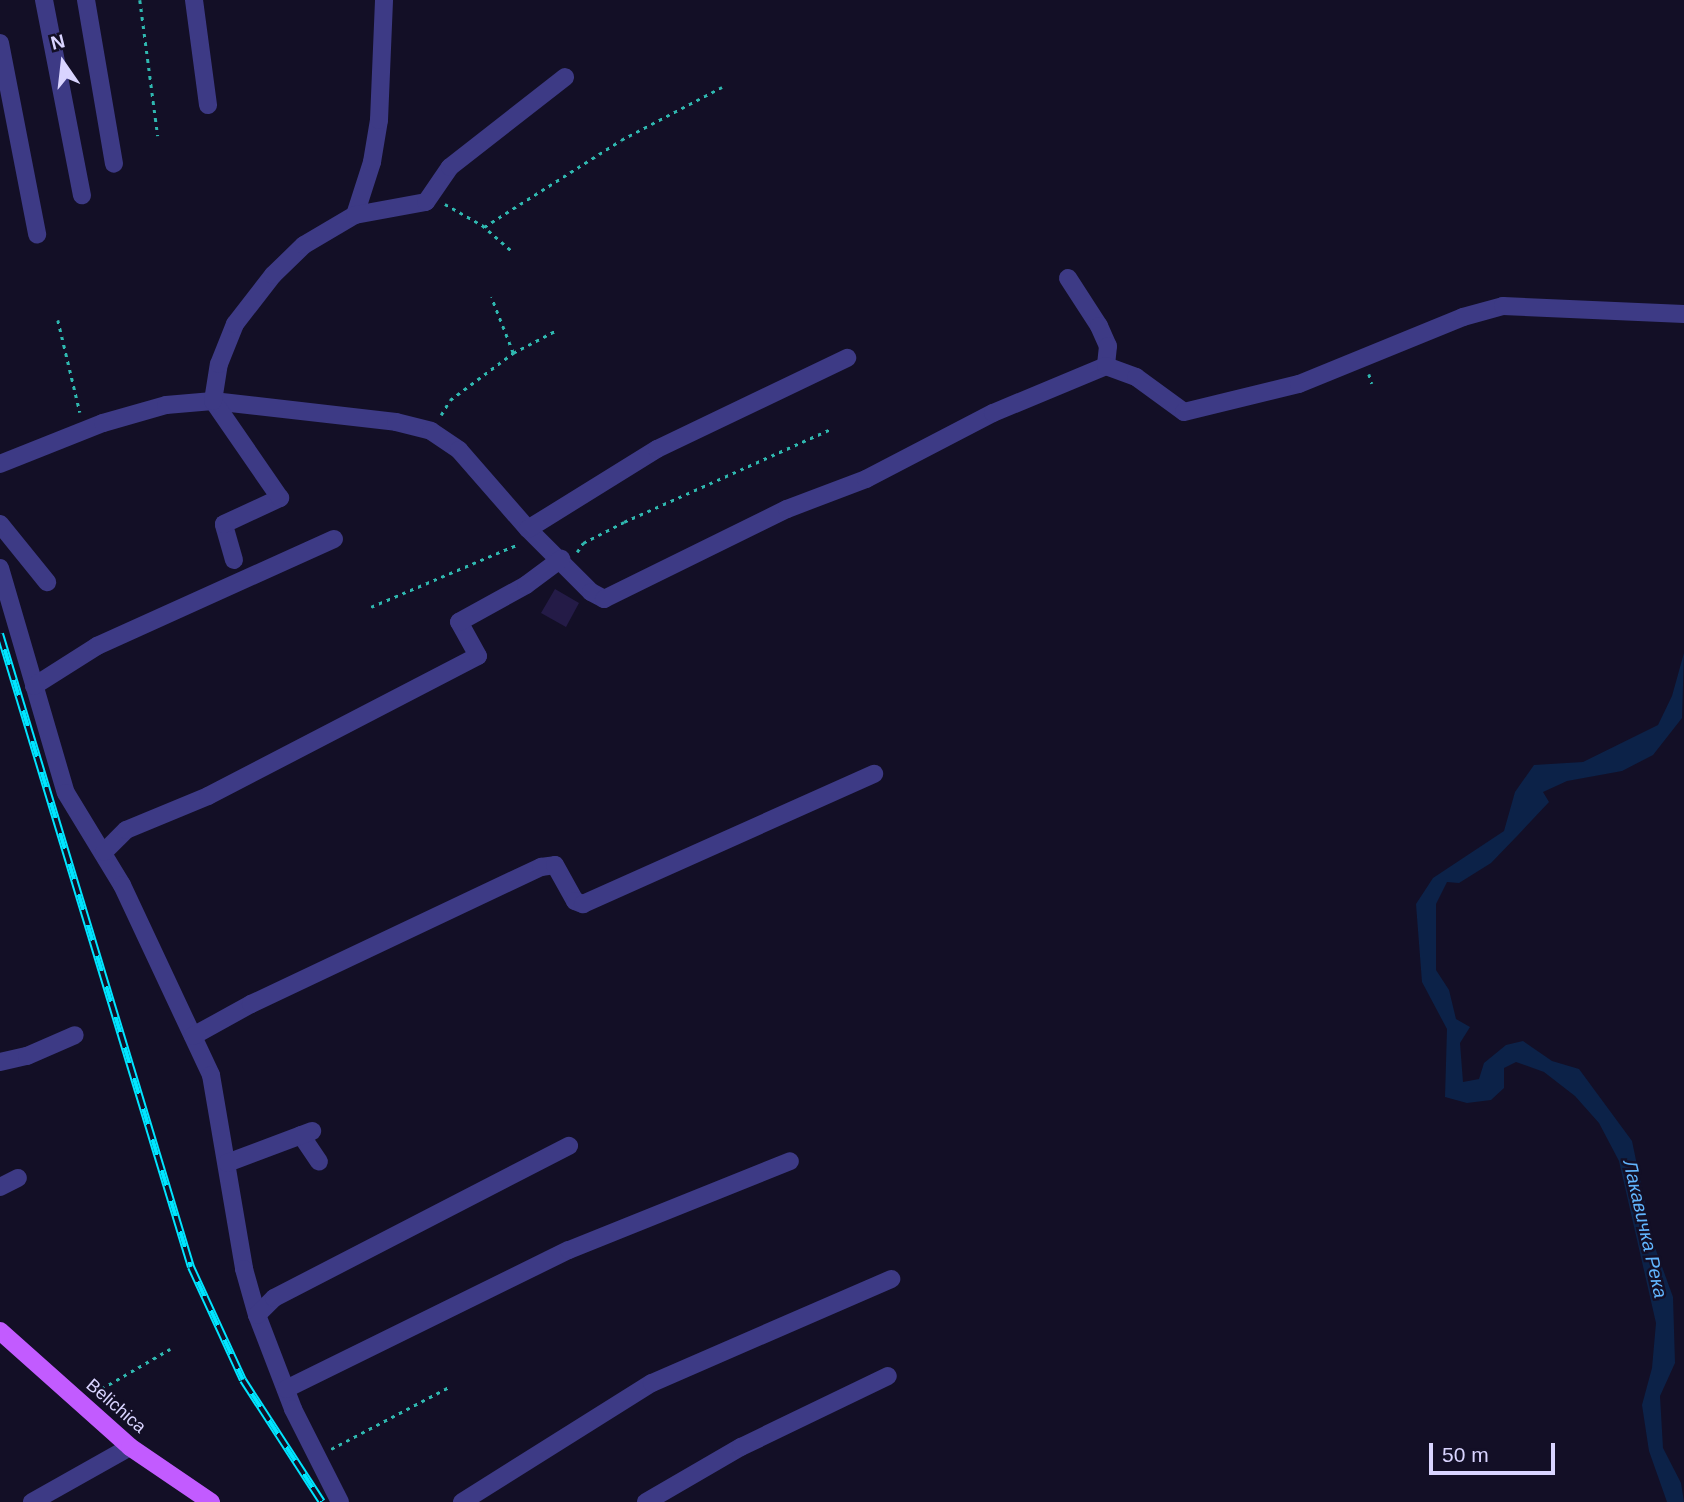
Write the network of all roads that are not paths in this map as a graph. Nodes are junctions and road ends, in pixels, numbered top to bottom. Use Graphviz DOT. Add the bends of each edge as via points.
graph roads {
  1 [pos="44,0"];
  2 [pos="86,0"];
  3 [pos="194,0"];
  4 [pos="384,0"];
  5 [pos="0,43"];
  6 [pos="565,77"];
  7 [pos="208,105"];
  8 [pos="114,164"];
  9 [pos="82,195"];
  10 [pos="355,215"];
  11 [pos="37,234"];
  12 [pos="1068,278"];
  13 [pos="1684,314"];
  14 [pos="847,358"];
  15 [pos="1106,366"];
  16 [pos="213,401"];
  17 [pos="0,464"];
  18 [pos="0,524"];
  19 [pos="533,533"];
  20 [pos="334,539"];
  21 [pos="234,560"];
  22 [pos="564,562"];
  23 [pos="0,568"];
  24 [pos="47,582"];
  25 [pos="34,686"];
  26 [pos="874,774"];
  27 [pos="104,852"];
  28 [pos="75,1035"];
  29 [pos="193,1037"];
  30 [pos="0,1062"];
  31 [pos="569,1146"];
  32 [pos="319,1161"];
  33 [pos="790,1161"];
  34 [pos="227,1163"];
  35 [pos="19,1178"];
  36 [pos="0,1187"];
  37 [pos="891,1279"];
  38 [pos="257,1315"];
  39 [pos="0,1331"];
  40 [pos="888,1376"];
  41 [pos="286,1390"];
  42 [pos="130,1447"];
  43 [pos="32,1502"];
  44 [pos="211,1502"];
  45 [pos="340,1502"];
  46 [pos="462,1502"];
  47 [pos="646,1502"];
  1 -- 9 [label="street"];
  2 -- 8 [label="street"];
  3 -- 7 [label="street"];
  4 -- 10 [label="street" via="379,120 372,162"];
  5 -- 11 [label="street"];
  6 -- 10 [label="street" via="455,162 426,202"];
  10 -- 16 [label="street" via="304,244 235,324 219,364"];
  12 -- 15 [label="street" via="1108,346"];
  13 -- 15 [label="street" via="1503,306 1464,317 1299,384 1184,411 1136,377"];
  14 -- 19 [label="street" via="657,449"];
  15 -- 22 [label="street" via="993,413 866,479 787,509 613,597 604,599 591,592"];
  16 -- 17 [label="street" via="166,405 85,429"];
  16 -- 19 [label="street" via="346,414 431,431 478,468"];
  16 -- 21 [label="street" via="280,498 224,524"];
  18 -- 24 [label="street"];
  19 -- 22 [label="street"];
  20 -- 25 [label="street" via="97,646"];
  22 -- 27 [label="street" via="459,622 478,656 220,791 126,831"];
  23 -- 25 [label="street"];
  25 -- 27 [label="street" via="66,793"];
  26 -- 29 [label="street" via="583,904 575,901 555,865 541,867 251,1003"];
  27 -- 29 [label="street"];
  28 -- 30 [label="street" via="27,1056"];
  29 -- 34 [label="street" via="216,1090"];
  31 -- 38 [label="street" via="274,1298"];
  32 -- 34 [label="street" via="307,1133"];
  33 -- 41 [label="street" via="569,1250"];
  34 -- 38 [label="street" via="244,1269"];
  35 -- 36 [label="street"];
  37 -- 46 [label="street" via="652,1383"];
  38 -- 41 [label="street"];
  39 -- 42 [label="main road, Belichica"];
  40 -- 47 [label="street" via="741,1447"];
  41 -- 45 [label="street"];
  42 -- 43 [label="street"];
  42 -- 44 [label="main road, Belichica"];
}
